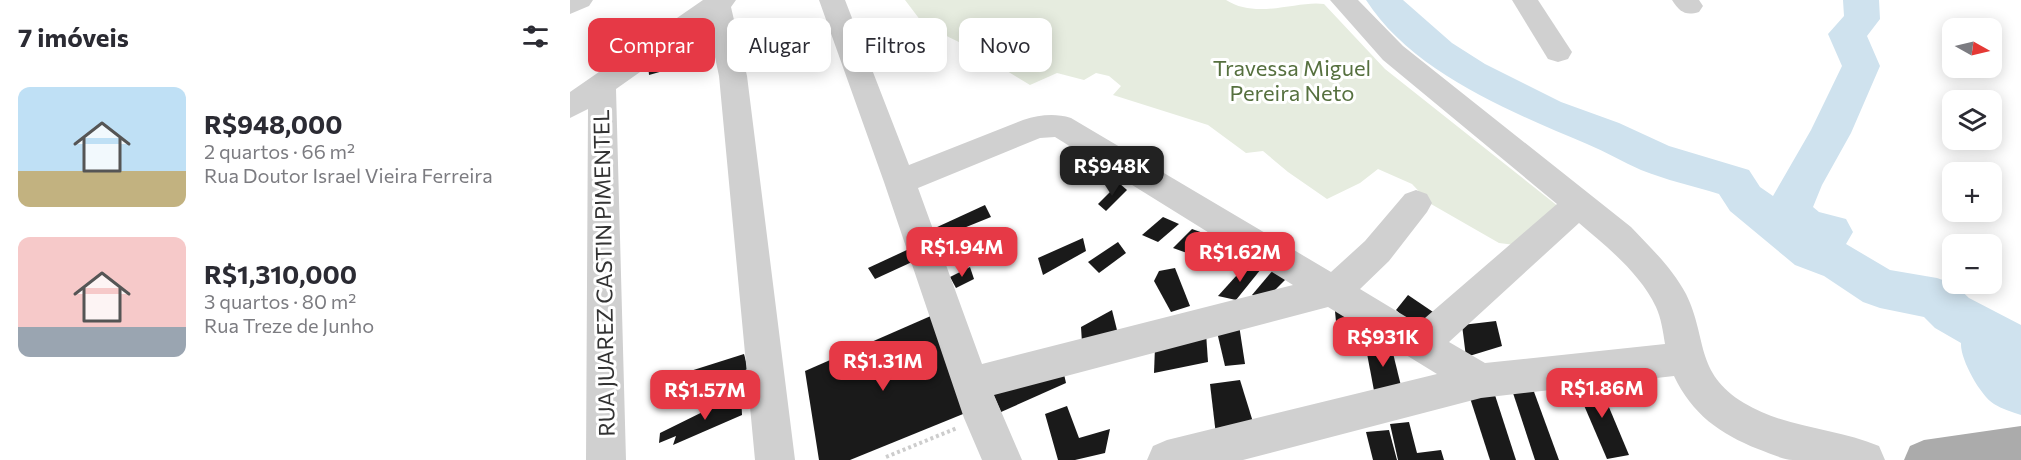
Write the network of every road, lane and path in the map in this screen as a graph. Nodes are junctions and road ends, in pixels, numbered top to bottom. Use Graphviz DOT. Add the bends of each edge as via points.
graph roads {
  1 [pos="580,0"];
  2 [pos="832,0"];
  3 [pos="1343,0"];
  4 [pos="1525,0"];
  5 [pos="718,1"];
  6 [pos="570,5"];
  7 [pos="1558,52"];
  8 [pos="602,86"];
  9 [pos="570,107"];
  10 [pos="900,182"];
  11 [pos="1416,203"];
  12 [pos="1579,204"];
  13 [pos="1330,291"];
  14 [pos="1421,344"];
  15 [pos="1686,358"];
  16 [pos="1481,381"];
  17 [pos="971,384"];
  18 [pos="983,418"];
  19 [pos="2021,445"];
  20 [pos="886,456"];
  21 [pos="606,460"];
  22 [pos="775,460"];
  23 [pos="1002,460"];
  24 [pos="1167,460"];
  25 [pos="1865,460"];
  26 [pos="1924,460"];
  1 -- 6 [label="street"];
  2 -- 10 [label="street"];
  3 -- 12 [label="street" via="1393,53"];
  4 -- 7 [label="street"];
  5 -- 8 [label="street"];
  5 -- 22 [label="street" via="733,76"];
  8 -- 9 [label="street"];
  8 -- 21 [label="street, RUA JUAREZ CASTIN PIMENTEL"];
  10 -- 13 [label="street" via="1034,128 1052,125 1067,129"];
  10 -- 17 [label="street"];
  11 -- 13 [label="street" via="1358,271"];
  12 -- 14 [label="street"];
  12 -- 15 [label="street" via="1619,237 1660,284 1679,320"];
  13 -- 14 [label="street"];
  13 -- 17 [label="street"];
  14 -- 16 [label="street"];
  15 -- 16 [label="street"];
  15 -- 25 [label="street" via="1700,386 1729,416 1750,427"];
  16 -- 24 [label="street"];
  17 -- 18 [label="street"];
  18 -- 20 [label="path"];
  18 -- 23 [label="street"];
  19 -- 26 [label="main road"];
}
